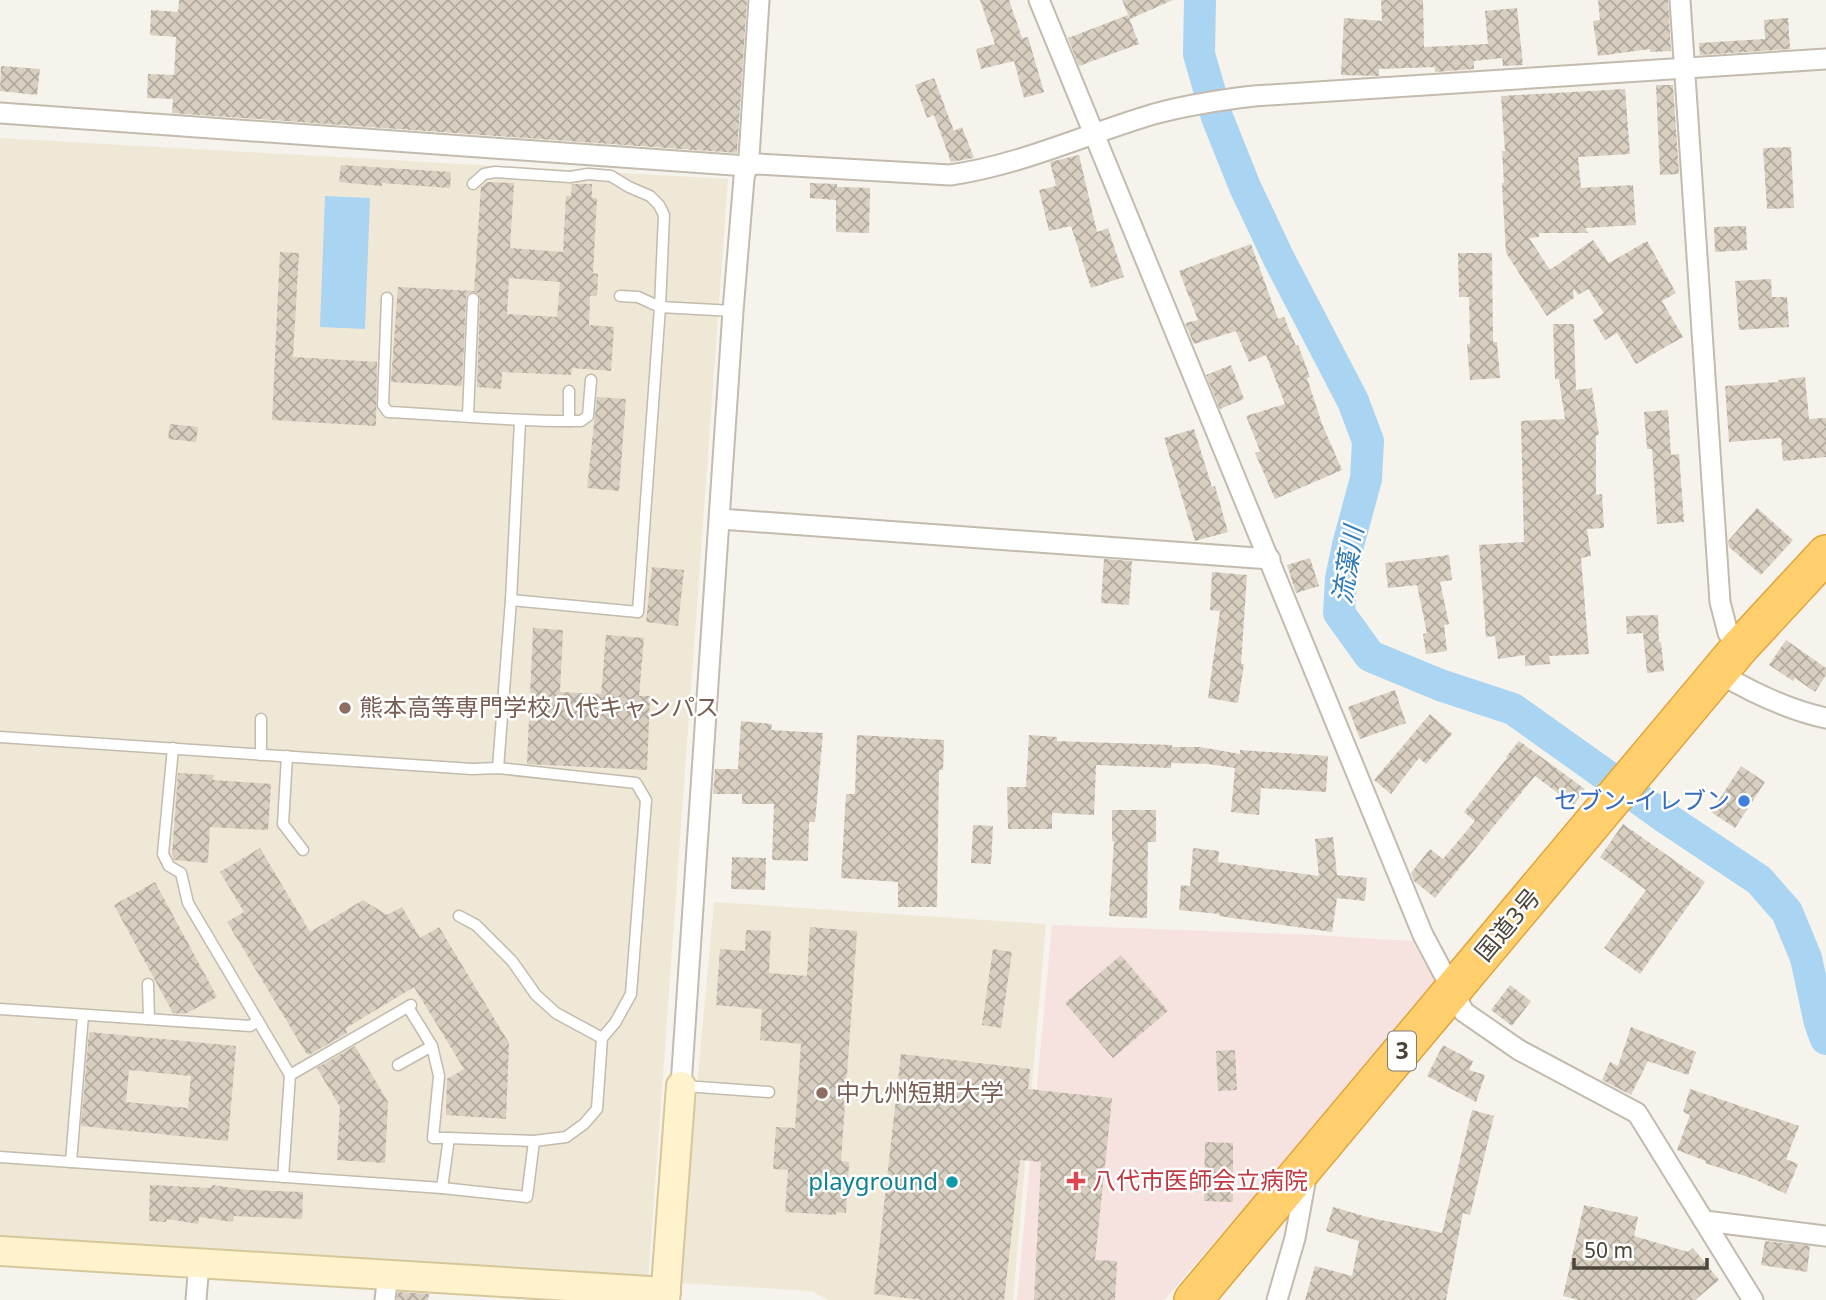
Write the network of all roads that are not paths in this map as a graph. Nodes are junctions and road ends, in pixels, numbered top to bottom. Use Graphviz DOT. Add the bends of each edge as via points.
graph roads {
  1 [pos="759,0"];
  2 [pos="1039,0"];
  3 [pos="1680,0"];
  4 [pos="1826,59"];
  5 [pos="1685,67"];
  6 [pos="0,113"];
  7 [pos="1096,134"];
  8 [pos="747,166"];
  9 [pos="473,184"];
  10 [pos="620,296"];
  11 [pos="387,298"];
  12 [pos="473,299"];
  13 [pos="660,307"];
  14 [pos="733,311"];
  15 [pos="591,380"];
  16 [pos="569,391"];
  17 [pos="468,415"];
  18 [pos="520,421"];
  19 [pos="569,421"];
  20 [pos="720,519"];
  21 [pos="1826,554"];
  22 [pos="1270,559"];
  23 [pos="511,600"];
  24 [pos="1729,660"];
  25 [pos="1826,718"];
  26 [pos="261,719"];
  27 [pos="0,737"];
  28 [pos="173,748"];
  29 [pos="261,755"];
  30 [pos="287,756"];
  31 [pos="498,768"];
  32 [pos="303,850"];
  33 [pos="459,916"];
  34 [pos="148,984"];
  35 [pos="1453,991"];
  36 [pos="0,1009"];
  37 [pos="83,1015"];
  38 [pos="149,1019"];
  39 [pos="258,1021"];
  40 [pos="602,1038"];
  41 [pos="432,1046"];
  42 [pos="398,1065"];
  43 [pos="290,1075"];
  44 [pos="681,1086"];
  45 [pos="769,1092"];
  46 [pos="449,1138"];
  47 [pos="534,1140"];
  48 [pos="0,1157"];
  49 [pos="1309,1161"];
  50 [pos="71,1162"];
  51 [pos="283,1177"];
  52 [pos="442,1188"];
  53 [pos="1705,1220"];
  54 [pos="1826,1236"];
  55 [pos="0,1251"];
  56 [pos="199,1263"];
  57 [pos="386,1287"];
  58 [pos="486,1290"];
  59 [pos="665,1296"];
  60 [pos="196,1300"];
  61 [pos="1193,1300"];
  62 [pos="1277,1300"];
  63 [pos="1753,1300"];
  1 -- 8 [label="street"];
  2 -- 7 [label="street"];
  3 -- 5 [label="street"];
  4 -- 5 [label="street"];
  5 -- 7 [label="street" via="1208,101"];
  5 -- 24 [label="street" via="1720,601"];
  6 -- 8 [label="street"];
  7 -- 8 [label="street" via="979,171 950,175"];
  7 -- 22 [label="street"];
  8 -- 14 [label="street"];
  9 -- 13 [label="lane" via="484,174 495,172 588,174 611,176 650,196 664,215"];
  10 -- 13 [label="lane" via="638,297"];
  11 -- 17 [label="lane" via="383,405 388,412"];
  12 -- 17 [label="lane"];
  13 -- 14 [label="lane"];
  13 -- 23 [label="lane" via="638,612"];
  14 -- 20 [label="street"];
  15 -- 19 [label="lane" via="588,416"];
  16 -- 19 [label="lane"];
  17 -- 18 [label="lane"];
  18 -- 19 [label="lane"];
  18 -- 23 [label="lane"];
  20 -- 22 [label="street"];
  20 -- 44 [label="street"];
  21 -- 24 [label="highway, 国道3号 / 3"];
  22 -- 35 [label="street" via="1423,935"];
  23 -- 31 [label="lane"];
  24 -- 25 [label="street" via="1799,713"];
  24 -- 35 [label="highway, 国道3号 / 3"];
  26 -- 29 [label="lane"];
  27 -- 28 [label="lane"];
  28 -- 29 [label="lane"];
  28 -- 39 [label="lane" via="163,854 169,866 181,873 188,903"];
  29 -- 30 [label="lane"];
  30 -- 31 [label="lane"];
  30 -- 32 [label="lane" via="282,824"];
  31 -- 40 [label="lane" via="636,783 646,800 631,994"];
  33 -- 40 [label="lane" via="476,925 512,961 536,995 556,1013"];
  34 -- 38 [label="lane"];
  35 -- 49 [label="highway, 国道3号 / 3"];
  35 -- 53 [label="street" via="1464,1012 1519,1050 1637,1113"];
  36 -- 37 [label="lane"];
  37 -- 38 [label="lane"];
  37 -- 50 [label="lane"];
  38 -- 39 [label="lane" via="250,1026"];
  39 -- 43 [label="lane"];
  40 -- 47 [label="lane" via="597,1109 566,1137"];
  41 -- 42 [label="lane"];
  41 -- 43 [label="lane" via="410,1006"];
  41 -- 46 [label="lane" via="439,1076 433,1138"];
  43 -- 51 [label="lane"];
  44 -- 45 [label="lane"];
  44 -- 59 [label="street"];
  46 -- 47 [label="lane"];
  46 -- 52 [label="lane"];
  47 -- 52 [label="lane" via="527,1197"];
  48 -- 50 [label="lane"];
  49 -- 61 [label="highway, 国道3号 / 3"];
  49 -- 62 [label="street" via="1295,1238"];
  50 -- 51 [label="lane"];
  51 -- 52 [label="lane"];
  53 -- 54 [label="street"];
  53 -- 63 [label="street"];
  55 -- 56 [label="street"];
  56 -- 57 [label="street"];
  56 -- 60 [label="street"];
  57 -- 58 [label="street"];
  58 -- 59 [label="street"];
}
